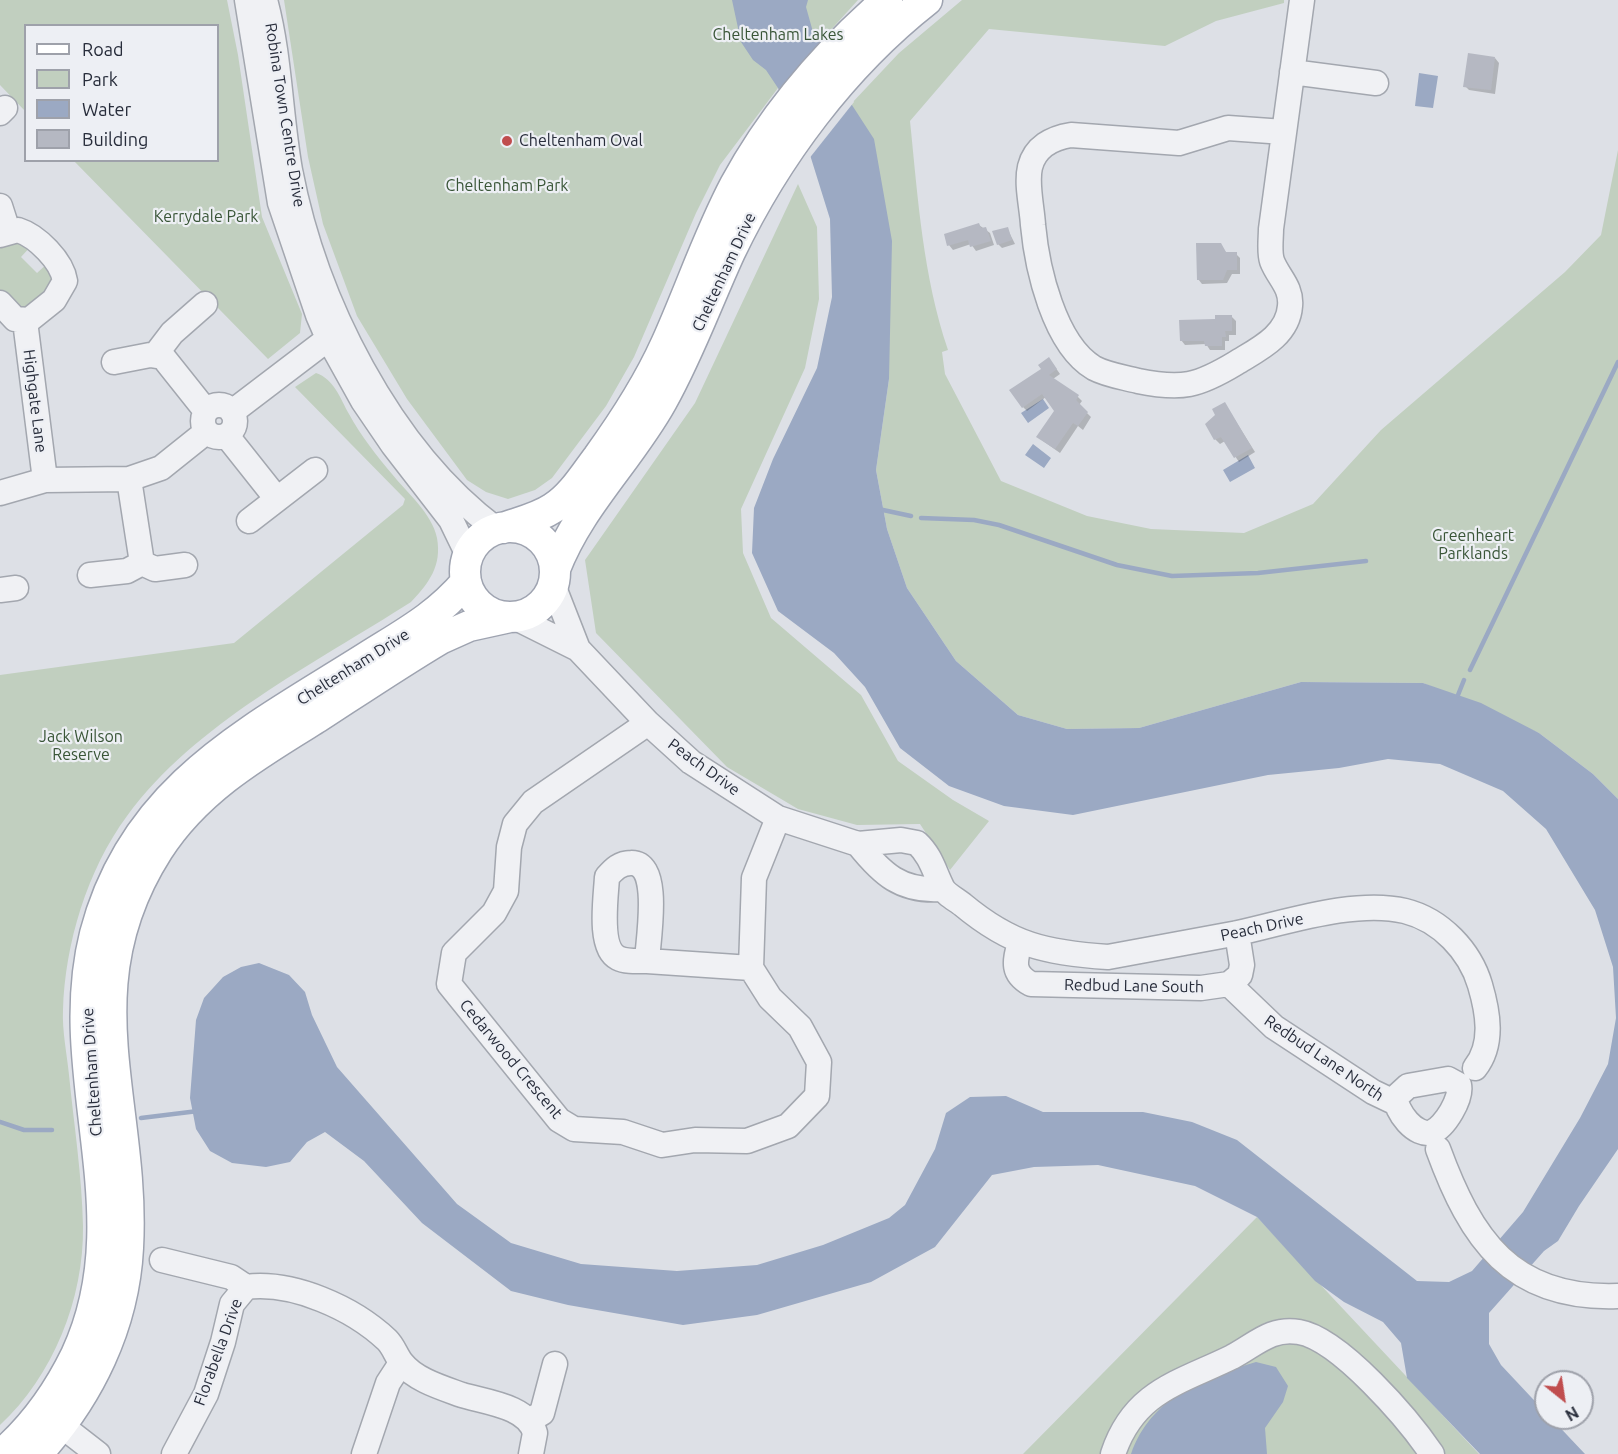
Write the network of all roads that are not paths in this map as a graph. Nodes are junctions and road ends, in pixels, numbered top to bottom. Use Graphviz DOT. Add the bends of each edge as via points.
graph roads {
  1 [pos="247,0"];
  2 [pos="265,0"];
  3 [pos="887,0"];
  4 [pos="927,0"];
  5 [pos="1302,0"];
  6 [pos="861,42"];
  7 [pos="1292,72"];
  8 [pos="1376,83"];
  9 [pos="1284,132"];
  10 [pos="773,148"];
  11 [pos="0,206"];
  12 [pos="4,233"];
  13 [pos="0,303"];
  14 [pos="205,304"];
  15 [pos="25,321"];
  16 [pos="335,333"];
  17 [pos="156,354"];
  18 [pos="114,362"];
  19 [pos="213,426"];
  20 [pos="315,470"];
  21 [pos="129,479"];
  22 [pos="45,480"];
  23 [pos="0,493"];
  24 [pos="277,499"];
  25 [pos="249,521"];
  26 [pos="499,528"];
  27 [pos="142,563"];
  28 [pos="185,565"];
  29 [pos="467,569"];
  30 [pos="90,575"];
  31 [pos="554,577"];
  32 [pos="512,617"];
  33 [pos="578,649"];
  34 [pos="648,723"];
  35 [pos="778,818"];
  36 [pos="858,844"];
  37 [pos="942,889"];
  38 [pos="1237,933"];
  39 [pos="1020,942"];
  40 [pos="647,961"];
  41 [pos="751,968"];
  42 [pos="1229,984"];
  43 [pos="1454,1086"];
  44 [pos="1396,1103"];
  45 [pos="1433,1136"];
  46 [pos="162,1260"];
  47 [pos="246,1287"];
  48 [pos="1618,1296"];
  49 [pos="401,1363"];
  50 [pos="555,1364"];
  51 [pos="531,1422"];
  52 [pos="56,1443"];
  53 [pos="2,1454"];
  54 [pos="98,1454"];
  55 [pos="174,1454"];
  56 [pos="364,1454"];
  57 [pos="531,1454"];
  58 [pos="1113,1454"];
  59 [pos="1432,1454"];
  1 -- 16 [label="street, Robina Town Centre Drive" via="280,203 301,271"];
  2 -- 16 [label="street, Robina Town Centre Drive" via="297,202"];
  3 -- 6 [label="main road, Cheltenham Drive"];
  4 -- 6 [label="main road, Cheltenham Drive"];
  5 -- 7 [label="street"];
  6 -- 10 [label="main road, Cheltenham Drive" via="820,108"];
  7 -- 8 [label="street"];
  7 -- 9 [label="street"];
  9 -- 9 [label="street" via="1228,128 1179,143 1071,135 1042,147 1029,176 1039,264 1045,289 1068,340 1088,363 1117,376 1189,386 1209,379 1271,341 1290,308 1289,290 1272,260 1271,229"];
  10 -- 26 [label="main road, Cheltenham Drive" via="735,186 651,373 615,434 555,507"];
  10 -- 31 [label="main road, Cheltenham Drive" via="662,403 617,472 576,523"];
  11 -- 12 [label="street"];
  12 -- 15 [label="street" via="18,230 30,235 56,261 64,276 63,288 54,300"];
  13 -- 15 [label="street" via="15,319"];
  14 -- 17 [label="street" via="172,333"];
  15 -- 22 [label="street, Highgate Lane"];
  16 -- 19 [label="street" via="232,412 235,422"];
  16 -- 26 [label="street, Robina Town Centre Drive" via="456,497"];
  16 -- 29 [label="street, Robina Town Centre Drive" via="363,401 451,520"];
  17 -- 18 [label="street"];
  17 -- 19 [label="street" via="171,364"];
  19 -- 21 [label="street" via="161,468"];
  19 -- 24 [label="street"];
  20 -- 24 [label="street"];
  21 -- 22 [label="street"];
  21 -- 27 [label="street"];
  22 -- 23 [label="street"];
  24 -- 25 [label="street"];
  26 -- 29 [label="main road" via="480,538"];
  26 -- 31 [label="main road" via="522,529 538,537 550,551"];
  27 -- 28 [label="street" via="155,569"];
  27 -- 30 [label="street" via="127,571"];
  29 -- 32 [label="main road" via="470,595 484,610"];
  29 -- 53 [label="main road, Cheltenham Drive" via="431,618 238,739 193,773 155,813 126,856 96,933 87,986 88,1063 104,1221 97,1294 84,1337 58,1389"];
  31 -- 32 [label="main road" via="540,605"];
  31 -- 33 [label="street, Peach Drive"];
  32 -- 33 [label="street, Peach Drive"];
  32 -- 52 [label="main road, Cheltenham Drive" via="476,624 440,639 232,772 192,808 146,872 118,943 111,996 112,1056 128,1221 124,1280 110,1339"];
  33 -- 34 [label="street, Peach Drive"];
  34 -- 35 [label="street, Peach Drive" via="691,762"];
  34 -- 41 [label="street, Cedarwood Crescent" via="533,802 515,824 506,891 494,913 454,953 449,984 559,1120 574,1129 623,1132 662,1145 695,1140 747,1142 788,1126 818,1096 819,1062 800,1027 770,998"];
  35 -- 36 [label="street, Peach Drive"];
  35 -- 41 [label="street" via="754,878"];
  36 -- 37 [label="street, Peach Drive" via="890,879 910,886"];
  36 -- 37 [label="street, Peach Drive" via="901,840 917,843 932,862"];
  37 -- 39 [label="street, Peach Drive" via="990,927"];
  38 -- 39 [label="street, Peach Drive" via="1108,957 1069,954"];
  38 -- 42 [label="street" via="1242,971"];
  38 -- 43 [label="street, Peach Drive" via="1338,912 1378,908 1404,911 1428,920 1456,942 1478,980 1488,1030 1484,1053"];
  39 -- 42 [label="street, Redbud Lane South" via="1014,964 1016,971 1031,984 1175,988"];
  40 -- 41 [label="street"];
  42 -- 44 [label="street, Redbud Lane North" via="1275,1027"];
  43 -- 44 [label="street, Peach Drive" via="1408,1086 1397,1095"];
  43 -- 45 [label="street"];
  44 -- 45 [label="street" via="1408,1121"];
  45 -- 48 [label="street" via="1464,1213 1489,1248 1512,1267 1549,1286 1583,1296"];
  46 -- 47 [label="street" via="231,1277"];
  47 -- 49 [label="street, Florabella Drive" via="259,1285 328,1301 389,1342"];
  47 -- 55 [label="street, Florabella Drive" via="232,1304 206,1395"];
  49 -- 51 [label="street, Florabella Drive" via="417,1376 515,1412"];
  49 -- 56 [label="street" via="388,1383"];
  50 -- 51 [label="street" via="542,1413"];
  51 -- 57 [label="street" via="535,1433"];
  52 -- 54 [label="street"];
  58 -- 59 [label="street" via="1132,1416 1161,1389 1240,1353 1265,1335 1282,1331 1299,1332 1335,1349 1369,1381"];
}
